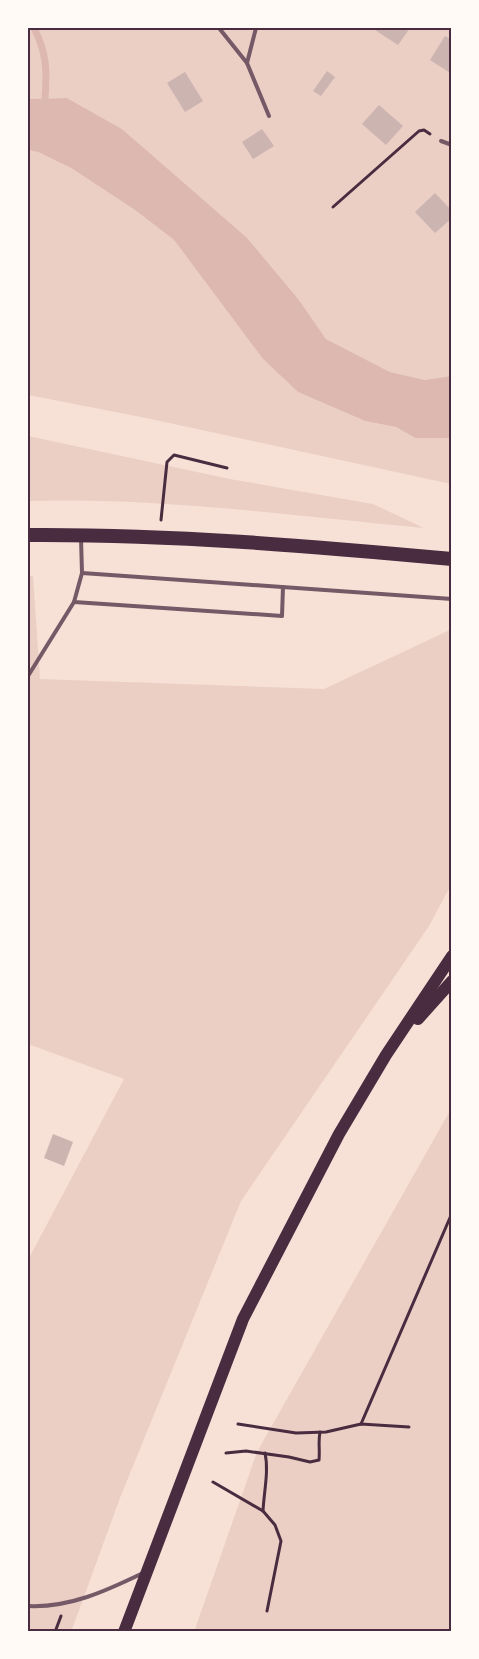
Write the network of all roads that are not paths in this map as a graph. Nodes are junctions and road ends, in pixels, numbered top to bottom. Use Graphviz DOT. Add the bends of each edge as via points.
graph roads {
  1 [pos="219,28"];
  2 [pos="256,28"];
  3 [pos="247,63"];
  4 [pos="269,116"];
  5 [pos="441,141"];
  6 [pos="452,145"];
  7 [pos="28,535"];
  8 [pos="81,536"];
  9 [pos="452,559"];
  10 [pos="82,573"];
  11 [pos="283,587"];
  12 [pos="452,599"];
  13 [pos="74,602"];
  14 [pos="28,676"];
  15 [pos="452,956"];
  16 [pos="452,981"];
  17 [pos="386,1055"];
  18 [pos="147,1570"];
  19 [pos="28,1606"];
  20 [pos="124,1632"];
  1 -- 3 [label="lane"];
  2 -- 3 [label="lane"];
  3 -- 4 [label="lane"];
  5 -- 6 [label="lane"];
  7 -- 8 [label="highway"];
  8 -- 9 [label="highway" via="300,545"];
  8 -- 10 [label="lane"];
  10 -- 11 [label="lane"];
  10 -- 13 [label="lane"];
  11 -- 12 [label="lane"];
  11 -- 13 [label="lane" via="282,616"];
  13 -- 14 [label="lane"];
  15 -- 17 [label="main road"];
  16 -- 17 [label="main road"];
  17 -- 18 [label="main road" via="338,1134 243,1319"];
  18 -- 19 [label="lane" via="83,1599 44,1607"];
  18 -- 20 [label="main road"];
}
